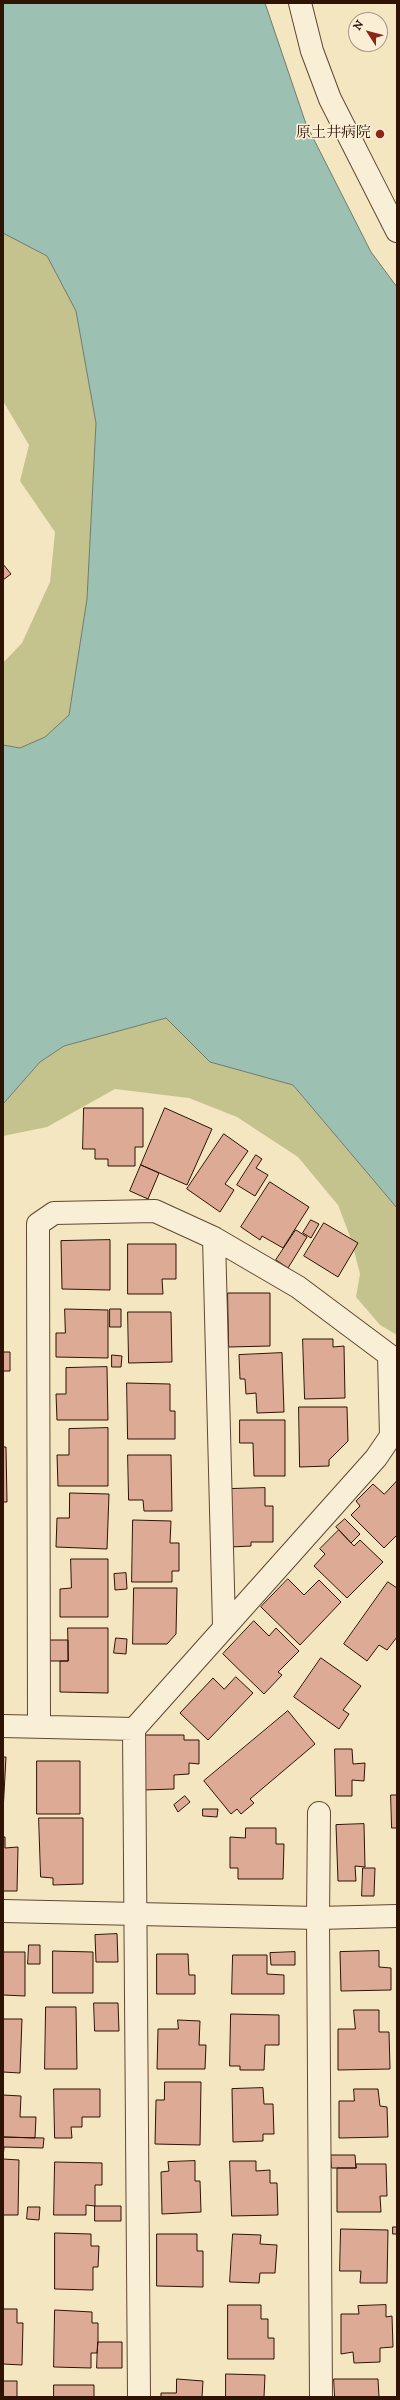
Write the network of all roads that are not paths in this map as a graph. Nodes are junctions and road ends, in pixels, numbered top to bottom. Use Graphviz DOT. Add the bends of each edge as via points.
graph roads {
  1 [pos="300,3"];
  2 [pos="397,231"];
  3 [pos="214,1238"];
  4 [pos="224,1626"];
  5 [pos="3,1726"];
  6 [pos="39,1727"];
  7 [pos="134,1729"];
  8 [pos="319,1813"];
  9 [pos="3,1911"];
  10 [pos="134,1915"];
  11 [pos="397,1916"];
  12 [pos="318,1918"];
  13 [pos="139,2397"];
  14 [pos="322,2397"];
  1 -- 2 [label="street" via="312,51 330,99"];
  3 -- 4 [label="street"];
  3 -- 4 [label="street" via="298,1287 390,1355 391,1436 376,1458"];
  3 -- 6 [label="street" via="154,1211 54,1213 38,1224"];
  4 -- 7 [label="street"];
  5 -- 6 [label="street"];
  6 -- 7 [label="street"];
  7 -- 10 [label="street"];
  8 -- 12 [label="street"];
  9 -- 10 [label="street"];
  10 -- 12 [label="street"];
  10 -- 13 [label="street"];
  11 -- 12 [label="street"];
  12 -- 14 [label="street"];
}
